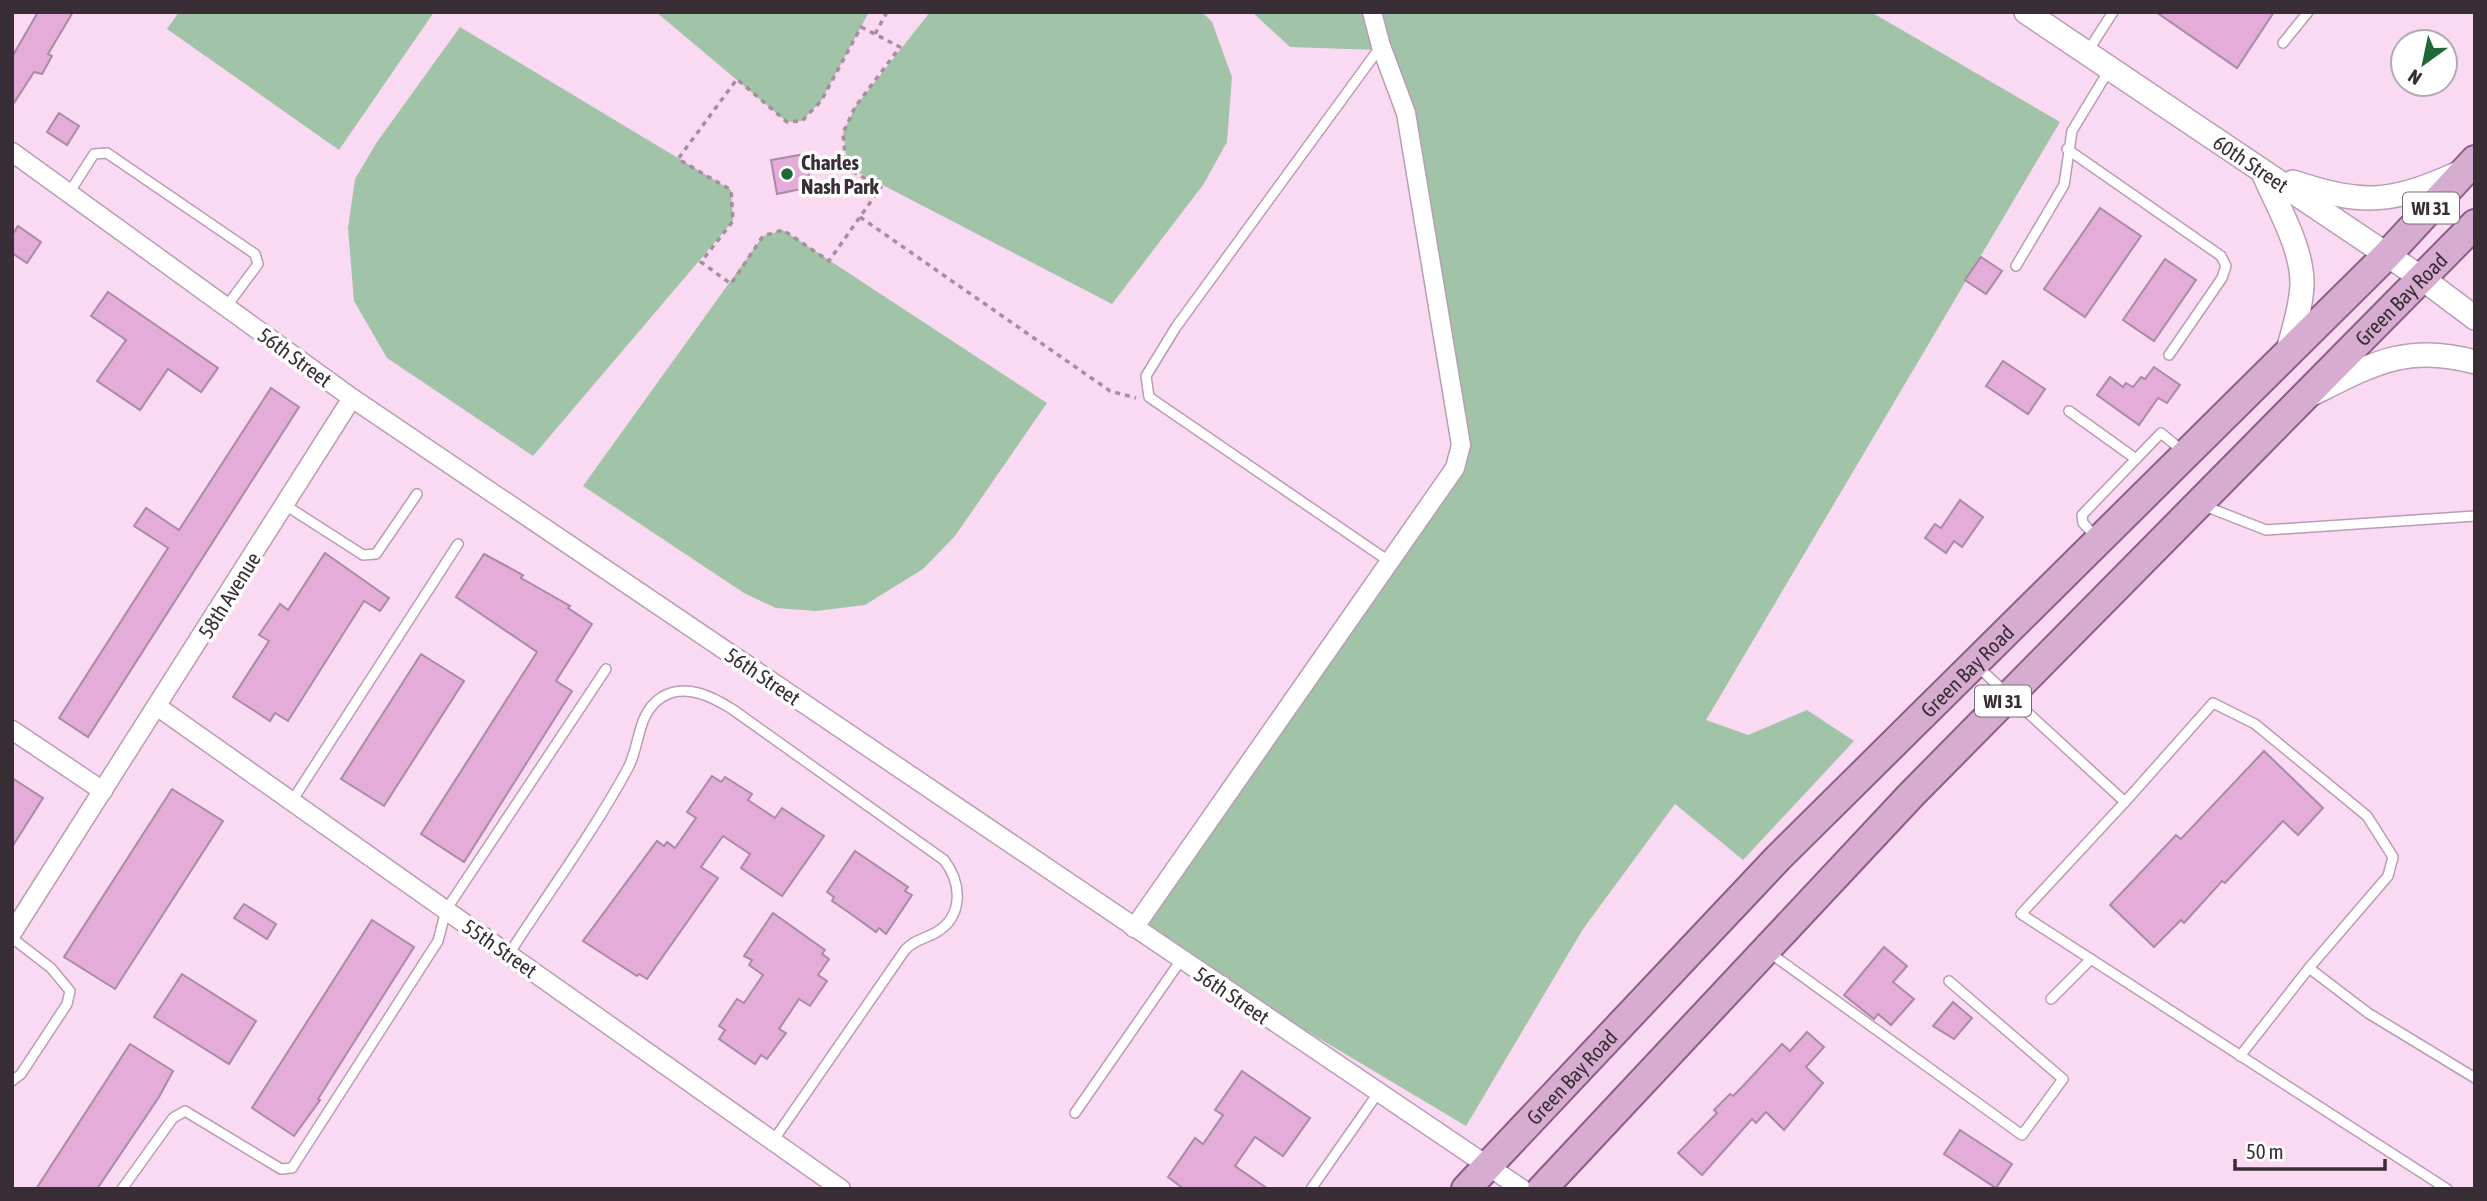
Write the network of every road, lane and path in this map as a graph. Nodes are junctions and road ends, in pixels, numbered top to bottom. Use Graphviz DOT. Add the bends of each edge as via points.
graph roads {
  1 [pos="887,12"];
  2 [pos="1372,12"];
  3 [pos="2026,12"];
  4 [pos="2113,12"];
  5 [pos="2308,12"];
  6 [pos="875,34"];
  7 [pos="2283,43"];
  8 [pos="1381,47"];
  9 [pos="2087,53"];
  10 [pos="2110,69"];
  11 [pos="2067,149"];
  12 [pos="12,152"];
  13 [pos="2470,165"];
  14 [pos="2263,172"];
  15 [pos="69,193"];
  16 [pos="860,217"];
  17 [pos="2475,224"];
  18 [pos="2387,255"];
  19 [pos="2016,267"];
  20 [pos="2423,279"];
  21 [pos="226,307"];
  22 [pos="2475,318"];
  23 [pos="2287,354"];
  24 [pos="2169,355"];
  25 [pos="2475,362"];
  26 [pos="1149,397"];
  27 [pos="352,398"];
  28 [pos="2305,398"];
  29 [pos="2069,411"];
  30 [pos="2186,454"];
  31 [pos="2136,459"];
  32 [pos="417,494"];
  33 [pos="2198,503"];
  34 [pos="285,505"];
  35 [pos="2475,516"];
  36 [pos="2099,540"];
  37 [pos="458,544"];
  38 [pos="1390,562"];
  39 [pos="1974,663"];
  40 [pos="606,669"];
  41 [pos="2008,696"];
  42 [pos="158,707"];
  43 [pos="12,730"];
  44 [pos="103,791"];
  45 [pos="292,801"];
  46 [pos="2125,802"];
  47 [pos="446,910"];
  48 [pos="1133,928"];
  49 [pos="12,936"];
  50 [pos="1765,950"];
  51 [pos="509,954"];
  52 [pos="2091,959"];
  53 [pos="1181,960"];
  54 [pos="2309,968"];
  55 [pos="1949,981"];
  56 [pos="2051,999"];
  57 [pos="2240,1056"];
  58 [pos="2475,1079"];
  59 [pos="12,1081"];
  60 [pos="1378,1093"];
  61 [pos="1075,1113"];
  62 [pos="773,1141"];
  63 [pos="1487,1166"];
  64 [pos="122,1189"];
  65 [pos="841,1189"];
  66 [pos="1311,1189"];
  67 [pos="1466,1189"];
  68 [pos="1522,1189"];
  69 [pos="1542,1189"];
  70 [pos="2447,1189"];
  1 -- 6 [label="path"];
  2 -- 8 [label="street"];
  3 -- 9 [label="street, 60th Street"];
  4 -- 9 [label="lane"];
  5 -- 7 [label="lane"];
  6 -- 16 [label="path" via="900,47 855,107 844,133 846,168 881,187"];
  6 -- 16 [label="path" via="861,27 821,102 802,121 787,122 737,79 678,159 731,190 733,221 701,262 731,284 763,236 783,230 829,261"];
  8 -- 26 [label="lane" via="1176,327 1146,376"];
  8 -- 38 [label="street" via="1406,113 1461,445 1455,468"];
  9 -- 10 [label="street, 60th Street"];
  10 -- 11 [label="lane" via="2072,131"];
  10 -- 14 [label="street, 60th Street"];
  11 -- 19 [label="lane" via="2064,185"];
  11 -- 24 [label="lane" via="2221,256 2226,266"];
  12 -- 15 [label="street, 56th Street"];
  13 -- 14 [label="street" via="2415,193 2377,200 2335,196"];
  13 -- 18 [label="main road, Green Bay Road / WI 31"];
  14 -- 18 [label="street, 60th Street"];
  14 -- 23 [label="street" via="2298,259 2302,282"];
  15 -- 21 [label="street, 56th Street"];
  15 -- 21 [label="lane" via="94,154 107,153 255,254 258,264"];
  16 -- 26 [label="path" via="1110,391 1130,398"];
  17 -- 20 [label="main road, Green Bay Road / WI 31"];
  18 -- 20 [label="street, 60th Street"];
  18 -- 23 [label="main road, Green Bay Road / WI 31"];
  20 -- 22 [label="street, 60th Street"];
  20 -- 28 [label="main road, Green Bay Road / WI 31"];
  21 -- 27 [label="street, 56th Street"];
  23 -- 30 [label="main road, Green Bay Road / WI 31"];
  25 -- 28 [label="street" via="2432,354 2380,360"];
  26 -- 38 [label="lane"];
  27 -- 34 [label="street, 58th Avenue"];
  27 -- 48 [label="street, 56th Street"];
  28 -- 33 [label="main road, Green Bay Road / WI 31"];
  29 -- 31 [label="lane"];
  30 -- 31 [label="lane" via="2161,433"];
  30 -- 36 [label="main road, Green Bay Road / WI 31"];
  31 -- 36 [label="lane" via="2082,515 2083,523"];
  32 -- 34 [label="lane" via="376,554 363,555"];
  33 -- 35 [label="lane" via="2266,530"];
  33 -- 41 [label="main road, Green Bay Road / WI 31"];
  34 -- 42 [label="street, 58th Avenue"];
  36 -- 39 [label="main road, Green Bay Road / WI 31"];
  37 -- 45 [label="lane"];
  38 -- 48 [label="street"];
  39 -- 41 [label="lane"];
  39 -- 63 [label="main road, Green Bay Road / WI 31" via="1778,858"];
  40 -- 47 [label="lane"];
  41 -- 46 [label="lane"];
  41 -- 50 [label="main road, Green Bay Road / WI 31"];
  42 -- 44 [label="street, 58th Avenue"];
  42 -- 45 [label="street, 55th Street"];
  43 -- 44 [label="street"];
  44 -- 49 [label="street, 58th Avenue"];
  45 -- 47 [label="street, 55th Street"];
  46 -- 52 [label="lane" via="2021,914"];
  46 -- 54 [label="lane" via="2213,703 2255,724 2367,816 2392,857 2388,876"];
  47 -- 51 [label="street, 55th Street"];
  47 -- 64 [label="lane" via="438,941 292,1168 281,1169 184,1111 173,1118"];
  48 -- 53 [label="street, 56th Street"];
  49 -- 59 [label="lane" via="71,990 67,1004"];
  50 -- 55 [label="lane" via="2022,1135 2063,1079"];
  50 -- 69 [label="main road, Green Bay Road / WI 31"];
  51 -- 62 [label="street, 55th Street"];
  51 -- 62 [label="lane" via="630,765 643,718 651,706 668,694 694,691 719,700 944,860 958,884 959,899 951,918 905,950"];
  52 -- 56 [label="lane"];
  52 -- 57 [label="lane"];
  53 -- 60 [label="street, 56th Street"];
  53 -- 61 [label="lane"];
  54 -- 57 [label="lane"];
  54 -- 58 [label="lane" via="2368,1013"];
  57 -- 70 [label="lane"];
  60 -- 63 [label="street, 56th Street"];
  60 -- 66 [label="lane"];
  62 -- 65 [label="street, 55th Street"];
  63 -- 67 [label="main road, Green Bay Road / WI 31"];
  63 -- 68 [label="street, 56th Street"];
}
